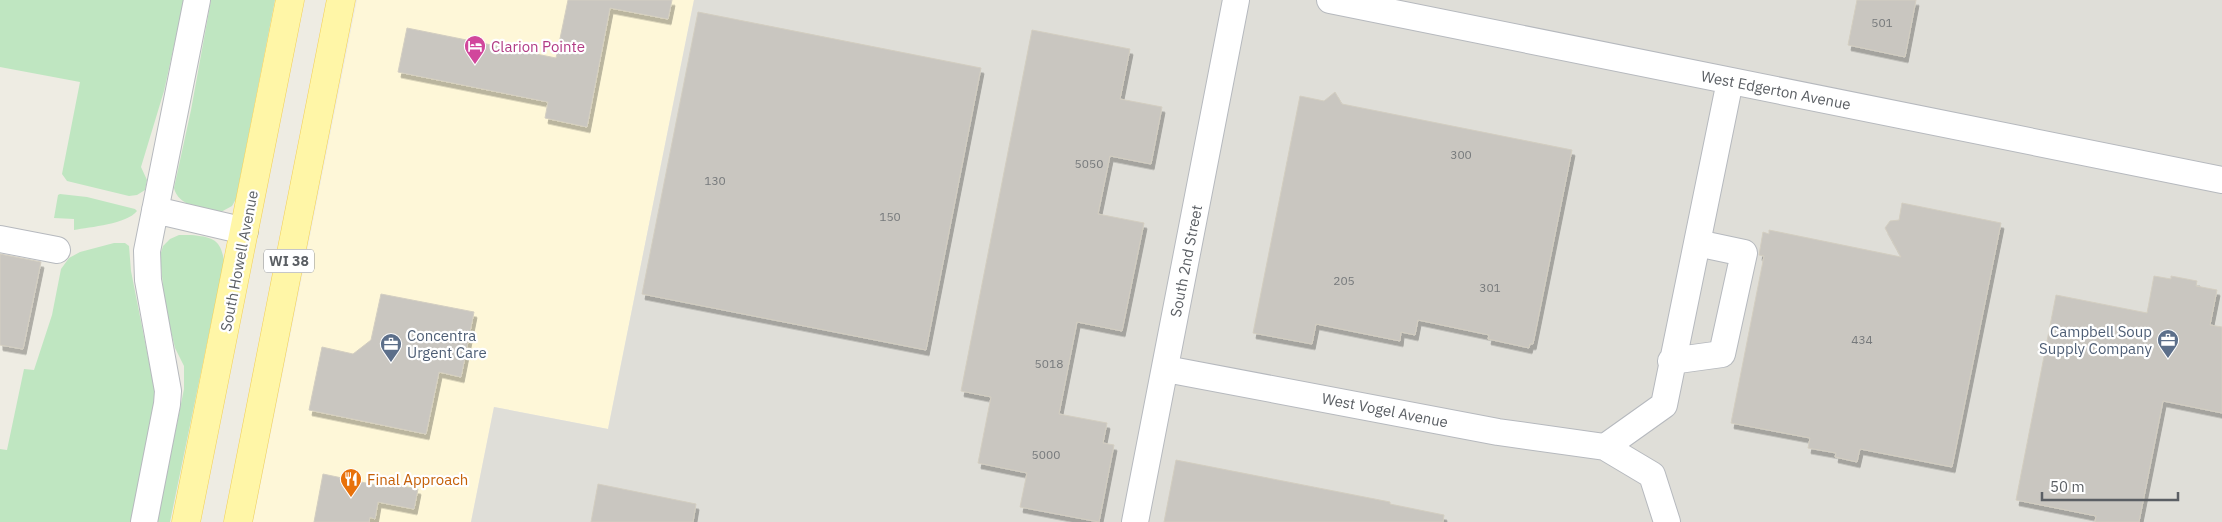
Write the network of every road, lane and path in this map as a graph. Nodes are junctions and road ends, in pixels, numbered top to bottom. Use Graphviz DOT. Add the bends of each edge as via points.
graph roads {
  1 [pos="197,0"];
  2 [pos="290,0"];
  3 [pos="341,0"];
  4 [pos="1236,0"];
  5 [pos="1330,0"];
  6 [pos="1424,10"];
  7 [pos="1730,81"];
  8 [pos="2222,180"];
  9 [pos="155,210"];
  10 [pos="245,231"];
  11 [pos="0,239"];
  12 [pos="1697,243"];
  13 [pos="57,250"];
  14 [pos="1671,361"];
  15 [pos="1166,369"];
  16 [pos="1605,447"];
  17 [pos="144,522"];
  18 [pos="186,522"];
  19 [pos="238,522"];
  20 [pos="1134,522"];
  21 [pos="1667,522"];
  1 -- 9 [label="street"];
  2 -- 10 [label="main road, South Howell Avenue / WI 38"];
  3 -- 19 [label="main road, WI 38"];
  4 -- 15 [label="street, South 2nd Street"];
  5 -- 6 [label="street, West Edgerton Avenue"];
  6 -- 7 [label="street, West Edgerton Avenue"];
  7 -- 8 [label="street, West Edgerton Avenue"];
  7 -- 12 [label="street"];
  9 -- 10 [label="street"];
  9 -- 17 [label="street" via="146,268 167,378 168,404"];
  10 -- 18 [label="main road, South Howell Avenue / WI 38"];
  11 -- 13 [label="street"];
  12 -- 14 [label="street"];
  12 -- 14 [label="street" via="1744,253 1722,354"];
  14 -- 16 [label="street" via="1664,405"];
  15 -- 16 [label="street, West Vogel Avenue" via="1498,432"];
  15 -- 20 [label="street, South 2nd Street"];
  16 -- 21 [label="street" via="1652,475"];
}
